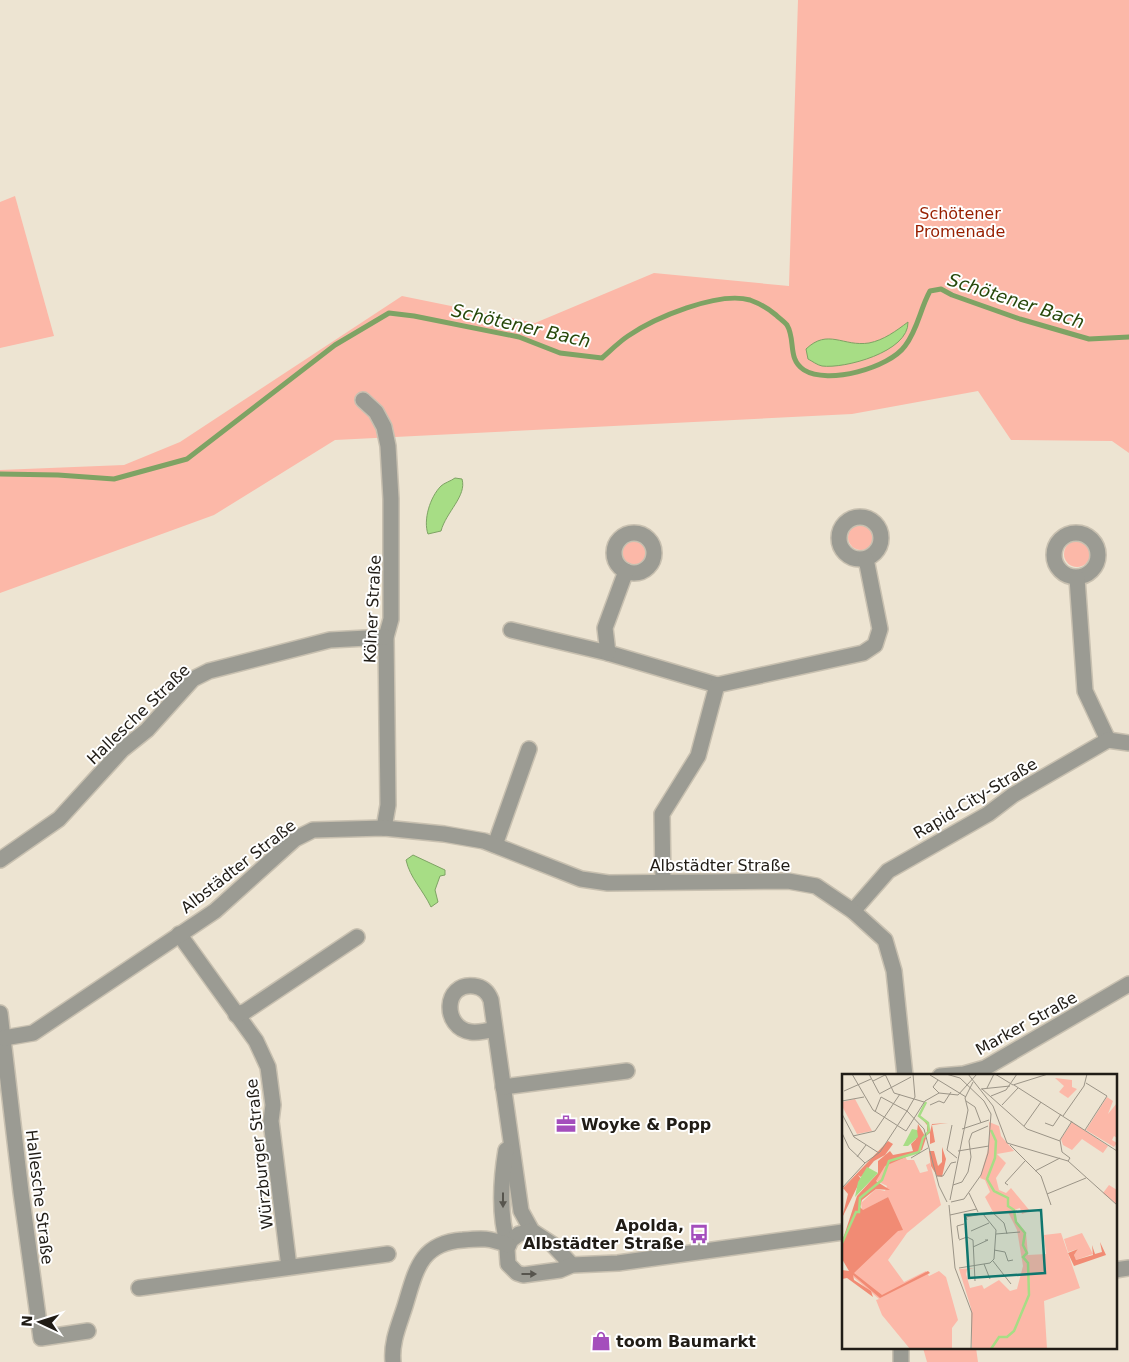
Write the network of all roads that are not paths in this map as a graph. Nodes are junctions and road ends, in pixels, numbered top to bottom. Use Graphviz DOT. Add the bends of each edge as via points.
graph roads {
  1 [pos="363,400"];
  2 [pos="866,559"];
  3 [pos="626,571"];
  4 [pos="1076,578"];
  5 [pos="511,630"];
  6 [pos="386,637"];
  7 [pos="608,653"];
  8 [pos="716,686"];
  9 [pos="1108,740"];
  10 [pos="1129,744"];
  11 [pos="528,749"];
  12 [pos="384,828"];
  13 [pos="495,846"];
  14 [pos="0,860"];
  15 [pos="663,882"];
  16 [pos="853,911"];
  17 [pos="179,934"];
  18 [pos="357,937"];
  19 [pos="1127,989"];
  20 [pos="0,1013"];
  21 [pos="236,1015"];
  22 [pos="495,1029"];
  23 [pos="4,1038"];
  24 [pos="626,1072"];
  25 [pos="905,1074"];
  26 [pos="964,1074"];
  27 [pos="503,1087"];
  28 [pos="509,1134"];
  29 [pos="532,1232"];
  30 [pos="842,1232"];
  31 [pos="508,1245"];
  32 [pos="388,1254"];
  33 [pos="572,1265"];
  34 [pos="289,1267"];
  35 [pos="1129,1268"];
  36 [pos="1116,1270"];
  37 [pos="139,1288"];
  38 [pos="88,1331"];
  39 [pos="393,1362"];
  1 -- 6 [label="street, Kölner Straße" via="376,412 384,427 388,446 392,499 391,619"];
  2 -- 8 [label="street" via="880,629 874,645 863,653"];
  3 -- 7 [label="street" via="605,628"];
  4 -- 9 [label="street" via="1085,691"];
  5 -- 7 [label="street"];
  6 -- 12 [label="street, Kölner Straße" via="388,805"];
  6 -- 14 [label="street, Hallesche Straße" via="330,640 208,671 193,679 59,819"];
  7 -- 8 [label="street"];
  8 -- 15 [label="street" via="698,756 662,814"];
  9 -- 10 [label="street"];
  9 -- 16 [label="street, Rapid-City-Straße" via="888,871"];
  11 -- 13 [label="street"];
  12 -- 13 [label="street, Albstädter Straße" via="444,834"];
  12 -- 17 [label="street, Albstädter Straße" via="313,830 295,839 215,911"];
  13 -- 15 [label="street, Albstädter Straße" via="581,879 608,883"];
  15 -- 16 [label="street, Albstädter Straße" via="788,881 816,886"];
  16 -- 25 [label="street, Albstädter Straße" via="885,940 894,971"];
  17 -- 21 [label="street, Würzburger Straße"];
  17 -- 23 [label="street, Albstädter Straße" via="33,1033"];
  18 -- 21 [label="street"];
  19 -- 26 [label="street, Marker Straße" via="985,1068"];
  20 -- 23 [label="street, Hallesche Straße"];
  21 -- 34 [label="street, Würzburger Straße" via="256,1040 268,1067 273,1105 271,1121"];
  22 -- 27 [label="street"];
  23 -- 38 [label="street, Hallesche Straße" via="20,1192 41,1338"];
  24 -- 27 [label="street"];
  27 -- 28 [label="street"];
  28 -- 29 [label="street" via="521,1211"];
  28 -- 31 [label="street, one-way" via="503,1176 504,1231"];
  29 -- 31 [label="street" via="520,1234"];
  29 -- 33 [label="street" via="552,1244"];
  30 -- 33 [label="street" via="618,1264"];
  31 -- 33 [label="street, one-way" via="508,1264 523,1275"];
  31 -- 39 [label="street" via="486,1238 448,1241 431,1248 417,1268 392,1347"];
  32 -- 34 [label="street"];
  34 -- 37 [label="street"];
  35 -- 36 [label="street"];
}
